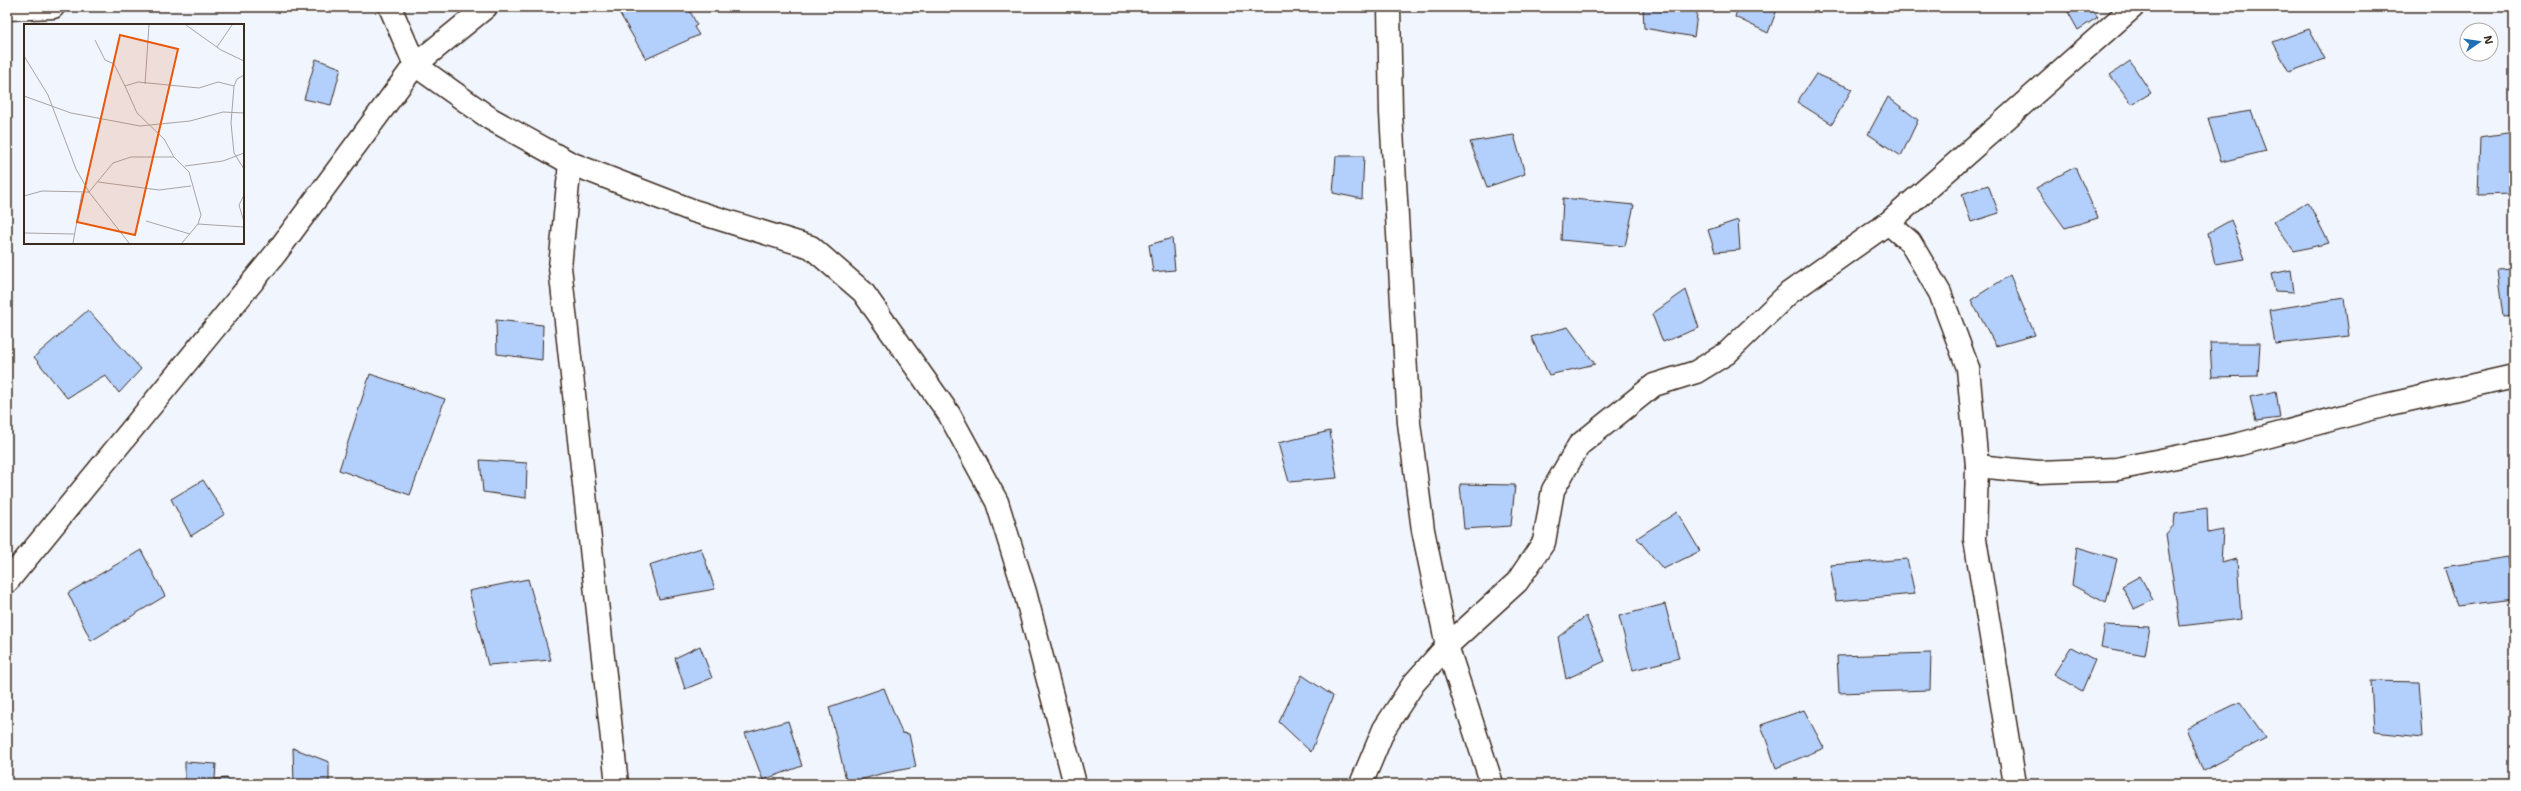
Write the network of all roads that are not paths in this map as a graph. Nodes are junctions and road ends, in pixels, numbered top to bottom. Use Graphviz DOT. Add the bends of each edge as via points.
graph roads {
  1 [pos="53,7"];
  2 [pos="390,7"];
  3 [pos="486,7"];
  4 [pos="1388,7"];
  5 [pos="2133,7"];
  6 [pos="7,9"];
  7 [pos="415,64"];
  8 [pos="570,163"];
  9 [pos="1888,223"];
  10 [pos="2514,376"];
  11 [pos="1977,466"];
  12 [pos="7,582"];
  13 [pos="1447,646"];
  14 [pos="617,784"];
  15 [pos="1075,784"];
  16 [pos="1360,784"];
  17 [pos="1492,784"];
  18 [pos="2015,784"];
  1 -- 6 [label="street"];
  2 -- 7 [label="street"];
  3 -- 7 [label="street"];
  4 -- 13 [label="street" via="1391,113 1409,423 1423,530"];
  5 -- 9 [label="street"];
  7 -- 8 [label="street" via="491,119"];
  7 -- 12 [label="street" via="276,253"];
  8 -- 14 [label="street" via="560,267"];
  8 -- 15 [label="street" via="694,211 812,247 863,292 949,414 997,502 1025,592"];
  9 -- 11 [label="street" via="1910,242 1940,293 1965,361"];
  9 -- 13 [label="street" via="1789,293 1727,353 1696,372 1654,385 1579,445 1553,490 1544,542 1517,582"];
  10 -- 11 [label="street" via="2386,405 2240,444 2117,469 2040,472"];
  11 -- 18 [label="street" via="1975,539"];
  13 -- 16 [label="street" via="1414,683 1384,729"];
  13 -- 17 [label="street"];
}
